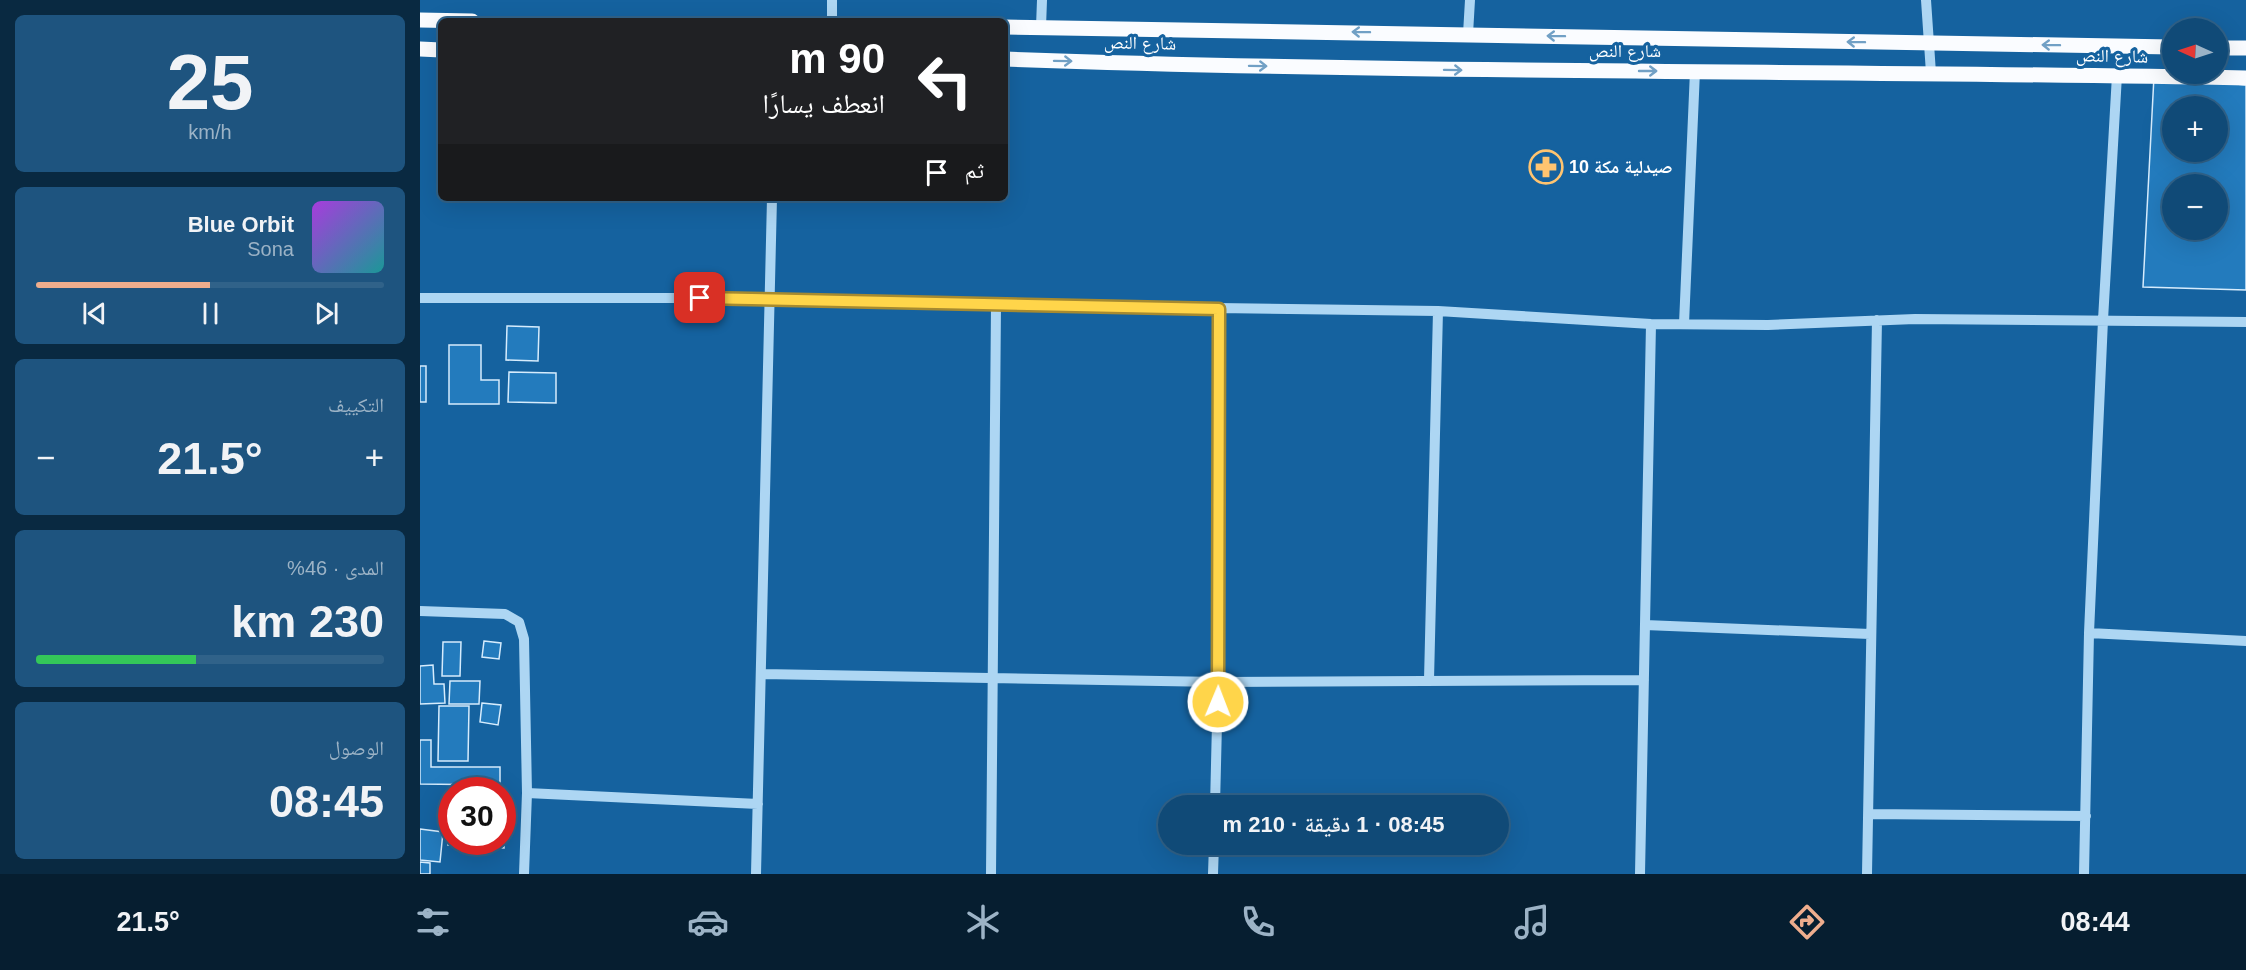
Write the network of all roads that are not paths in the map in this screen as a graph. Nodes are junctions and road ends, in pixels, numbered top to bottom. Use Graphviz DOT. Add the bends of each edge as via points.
graph roads {
  1 [pos="832,0"];
  2 [pos="1042,0"];
  3 [pos="1470,0"];
  4 [pos="1926,0"];
  5 [pos="832,18"];
  6 [pos="420,20"];
  7 [pos="438,20"];
  8 [pos="1008,27"];
  9 [pos="1041,27"];
  10 [pos="1468,34"];
  11 [pos="1929,44"];
  12 [pos="2162,47"];
  13 [pos="2228,48"];
  14 [pos="2246,48"];
  15 [pos="420,49"];
  16 [pos="438,50"];
  17 [pos="1008,59"];
  18 [pos="1695,71"];
  19 [pos="1932,73"];
  20 [pos="2117,75"];
  21 [pos="2246,78"];
  22 [pos="772,201"];
  23 [pos="420,298"];
  24 [pos="770,298"];
  25 [pos="996,304"];
  26 [pos="1219,309"];
  27 [pos="1438,311"];
  28 [pos="1877,320"];
  29 [pos="2103,320"];
  30 [pos="2246,322"];
  31 [pos="1652,324"];
  32 [pos="1684,324"];
  33 [pos="420,611"];
  34 [pos="1645,625"];
  35 [pos="2089,633"];
  36 [pos="1870,634"];
  37 [pos="2246,641"];
  38 [pos="761,674"];
  39 [pos="994,676"];
  40 [pos="1429,680"];
  41 [pos="1644,680"];
  42 [pos="1218,682"];
  43 [pos="527,793"];
  44 [pos="1215,795"];
  45 [pos="758,804"];
  46 [pos="1868,814"];
  47 [pos="2086,816"];
  48 [pos="1214,855"];
  49 [pos="524,874"];
  50 [pos="756,874"];
  51 [pos="991,874"];
  52 [pos="1214,874"];
  53 [pos="1640,874"];
  54 [pos="1867,874"];
  55 [pos="2084,874"];
  1 -- 5 [label="street"];
  2 -- 9 [label="street"];
  3 -- 10 [label="street"];
  4 -- 11 [label="street"];
  6 -- 7 [label="main road"];
  8 -- 9 [label="main road, شارع النص"];
  10 -- 9 [label="main road, شارع النص, one-way"];
  11 -- 10 [label="main road, شارع النص, one-way"];
  12 -- 11 [label="main road, شارع النص, one-way"];
  11 -- 19 [label="street"];
  13 -- 14 [label="main road"];
  15 -- 16 [label="main road"];
  17 -- 18 [label="main road, شارع النص, one-way" via="1468,71"];
  18 -- 19 [label="main road, شارع النص"];
  18 -- 32 [label="street"];
  19 -- 20 [label="main road, شارع النص"];
  20 -- 21 [label="main road, شارع النص"];
  20 -- 29 [label="street"];
  22 -- 24 [label="street"];
  23 -- 24 [label="street"];
  24 -- 25 [label="street"];
  24 -- 38 [label="street"];
  25 -- 26 [label="street"];
  25 -- 39 [label="street"];
  26 -- 27 [label="street"];
  26 -- 42 [label="street"];
  27 -- 31 [label="street"];
  27 -- 40 [label="street"];
  28 -- 29 [label="street"];
  28 -- 32 [label="street"];
  28 -- 36 [label="street"];
  29 -- 30 [label="street"];
  29 -- 35 [label="street"];
  31 -- 32 [label="street"];
  31 -- 34 [label="street"];
  33 -- 43 [label="street" via="505,614 519,622 524,639"];
  34 -- 36 [label="street"];
  34 -- 41 [label="street"];
  35 -- 37 [label="street"];
  35 -- 47 [label="street"];
  36 -- 46 [label="street"];
  38 -- 39 [label="street"];
  38 -- 45 [label="street"];
  39 -- 42 [label="street"];
  39 -- 51 [label="street"];
  40 -- 41 [label="street"];
  40 -- 42 [label="street"];
  41 -- 53 [label="street"];
  42 -- 44 [label="street"];
  43 -- 45 [label="street"];
  43 -- 49 [label="street"];
  45 -- 50 [label="street"];
  46 -- 47 [label="street"];
  46 -- 54 [label="street"];
  47 -- 55 [label="street"];
  48 -- 52 [label="street"];
}
